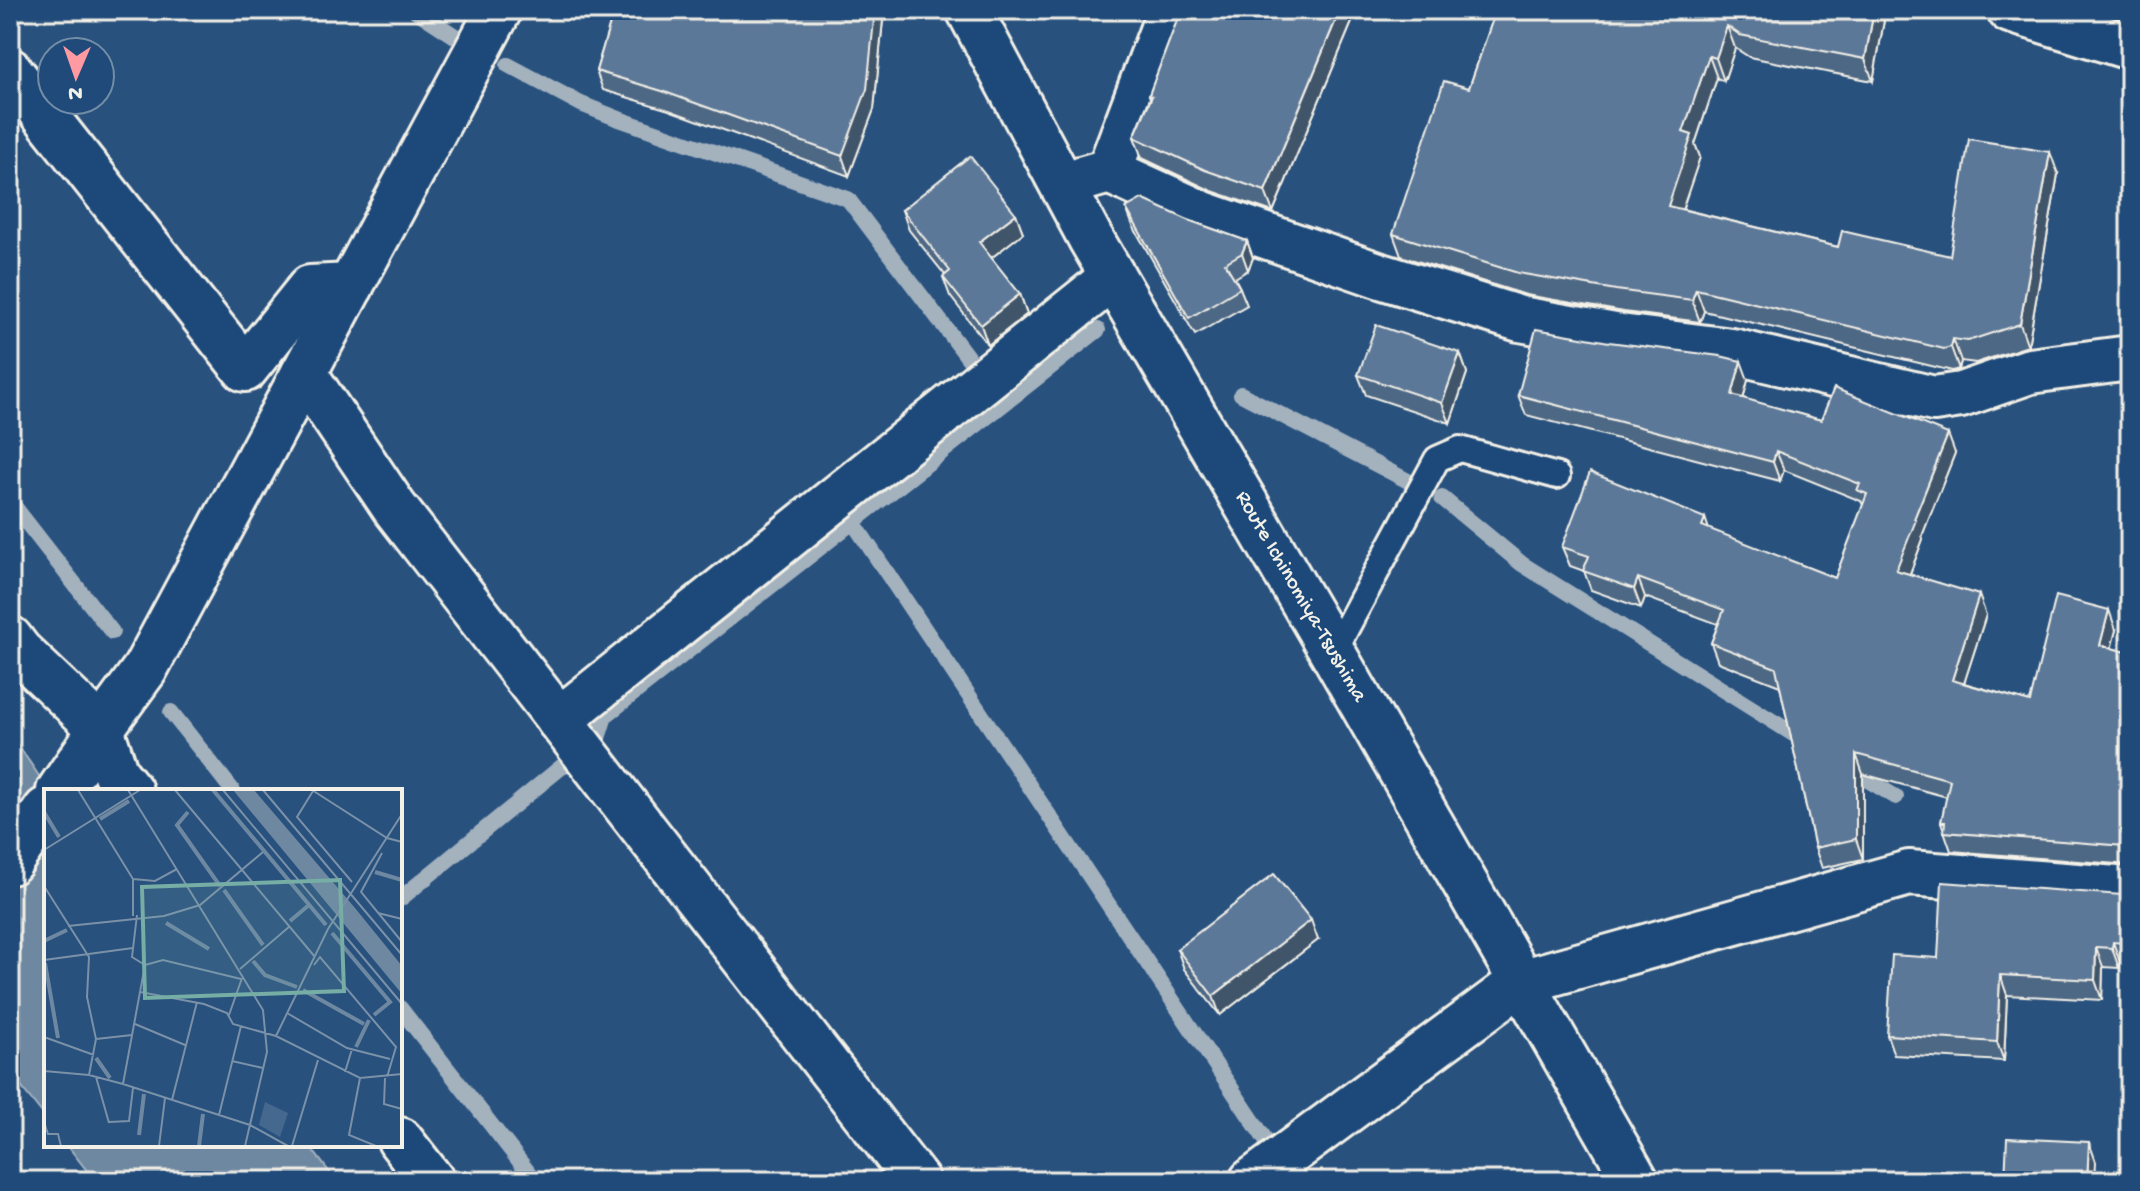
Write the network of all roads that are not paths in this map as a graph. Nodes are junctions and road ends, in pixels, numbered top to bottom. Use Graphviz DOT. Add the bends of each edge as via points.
graph roads {
  1 [pos="499,10"];
  2 [pos="969,10"];
  3 [pos="1170,10"];
  4 [pos="2010,10"];
  5 [pos="2130,47"];
  6 [pos="10,71"];
  7 [pos="1109,171"];
  8 [pos="1063,185"];
  9 [pos="1113,277"];
  10 [pos="351,286"];
  11 [pos="2130,358"];
  12 [pos="304,373"];
  13 [pos="1557,476"];
  14 [pos="10,639"];
  15 [pos="1333,653"];
  16 [pos="559,720"];
  17 [pos="92,742"];
  18 [pos="60,789"];
  19 [pos="128,789"];
  20 [pos="44,813"];
  21 [pos="10,862"];
  22 [pos="2130,890"];
  23 [pos="1521,982"];
  24 [pos="402,1143"];
  25 [pos="432,1181"];
  26 [pos="917,1181"];
  27 [pos="1252,1181"];
  28 [pos="1636,1181"];
  1 -- 10 [label="street"];
  2 -- 8 [label="street, Route Ichinomiya-Tsushima"];
  3 -- 7 [label="street"];
  4 -- 5 [label="street"];
  6 -- 10 [label="street" via="245,369 310,288"];
  7 -- 8 [label="street"];
  7 -- 11 [label="street" via="1203,214 1520,319 1732,351 1934,399 2030,371"];
  8 -- 9 [label="street, Route Ichinomiya-Tsushima"];
  9 -- 15 [label="street, Route Ichinomiya-Tsushima"];
  9 -- 16 [label="street"];
  10 -- 12 [label="street"];
  12 -- 16 [label="street" via="394,507"];
  12 -- 17 [label="street" via="145,669"];
  13 -- 15 [label="lane" via="1460,449 1437,459"];
  14 -- 17 [label="street"];
  15 -- 23 [label="street, Route Ichinomiya-Tsushima"];
  16 -- 26 [label="street"];
  17 -- 18 [label="street"];
  17 -- 19 [label="street"];
  20 -- 21 [label="street"];
  22 -- 23 [label="street" via="1909,873"];
  23 -- 27 [label="street"];
  23 -- 28 [label="street, Route Ichinomiya-Tsushima"];
  24 -- 25 [label="street"];
}
